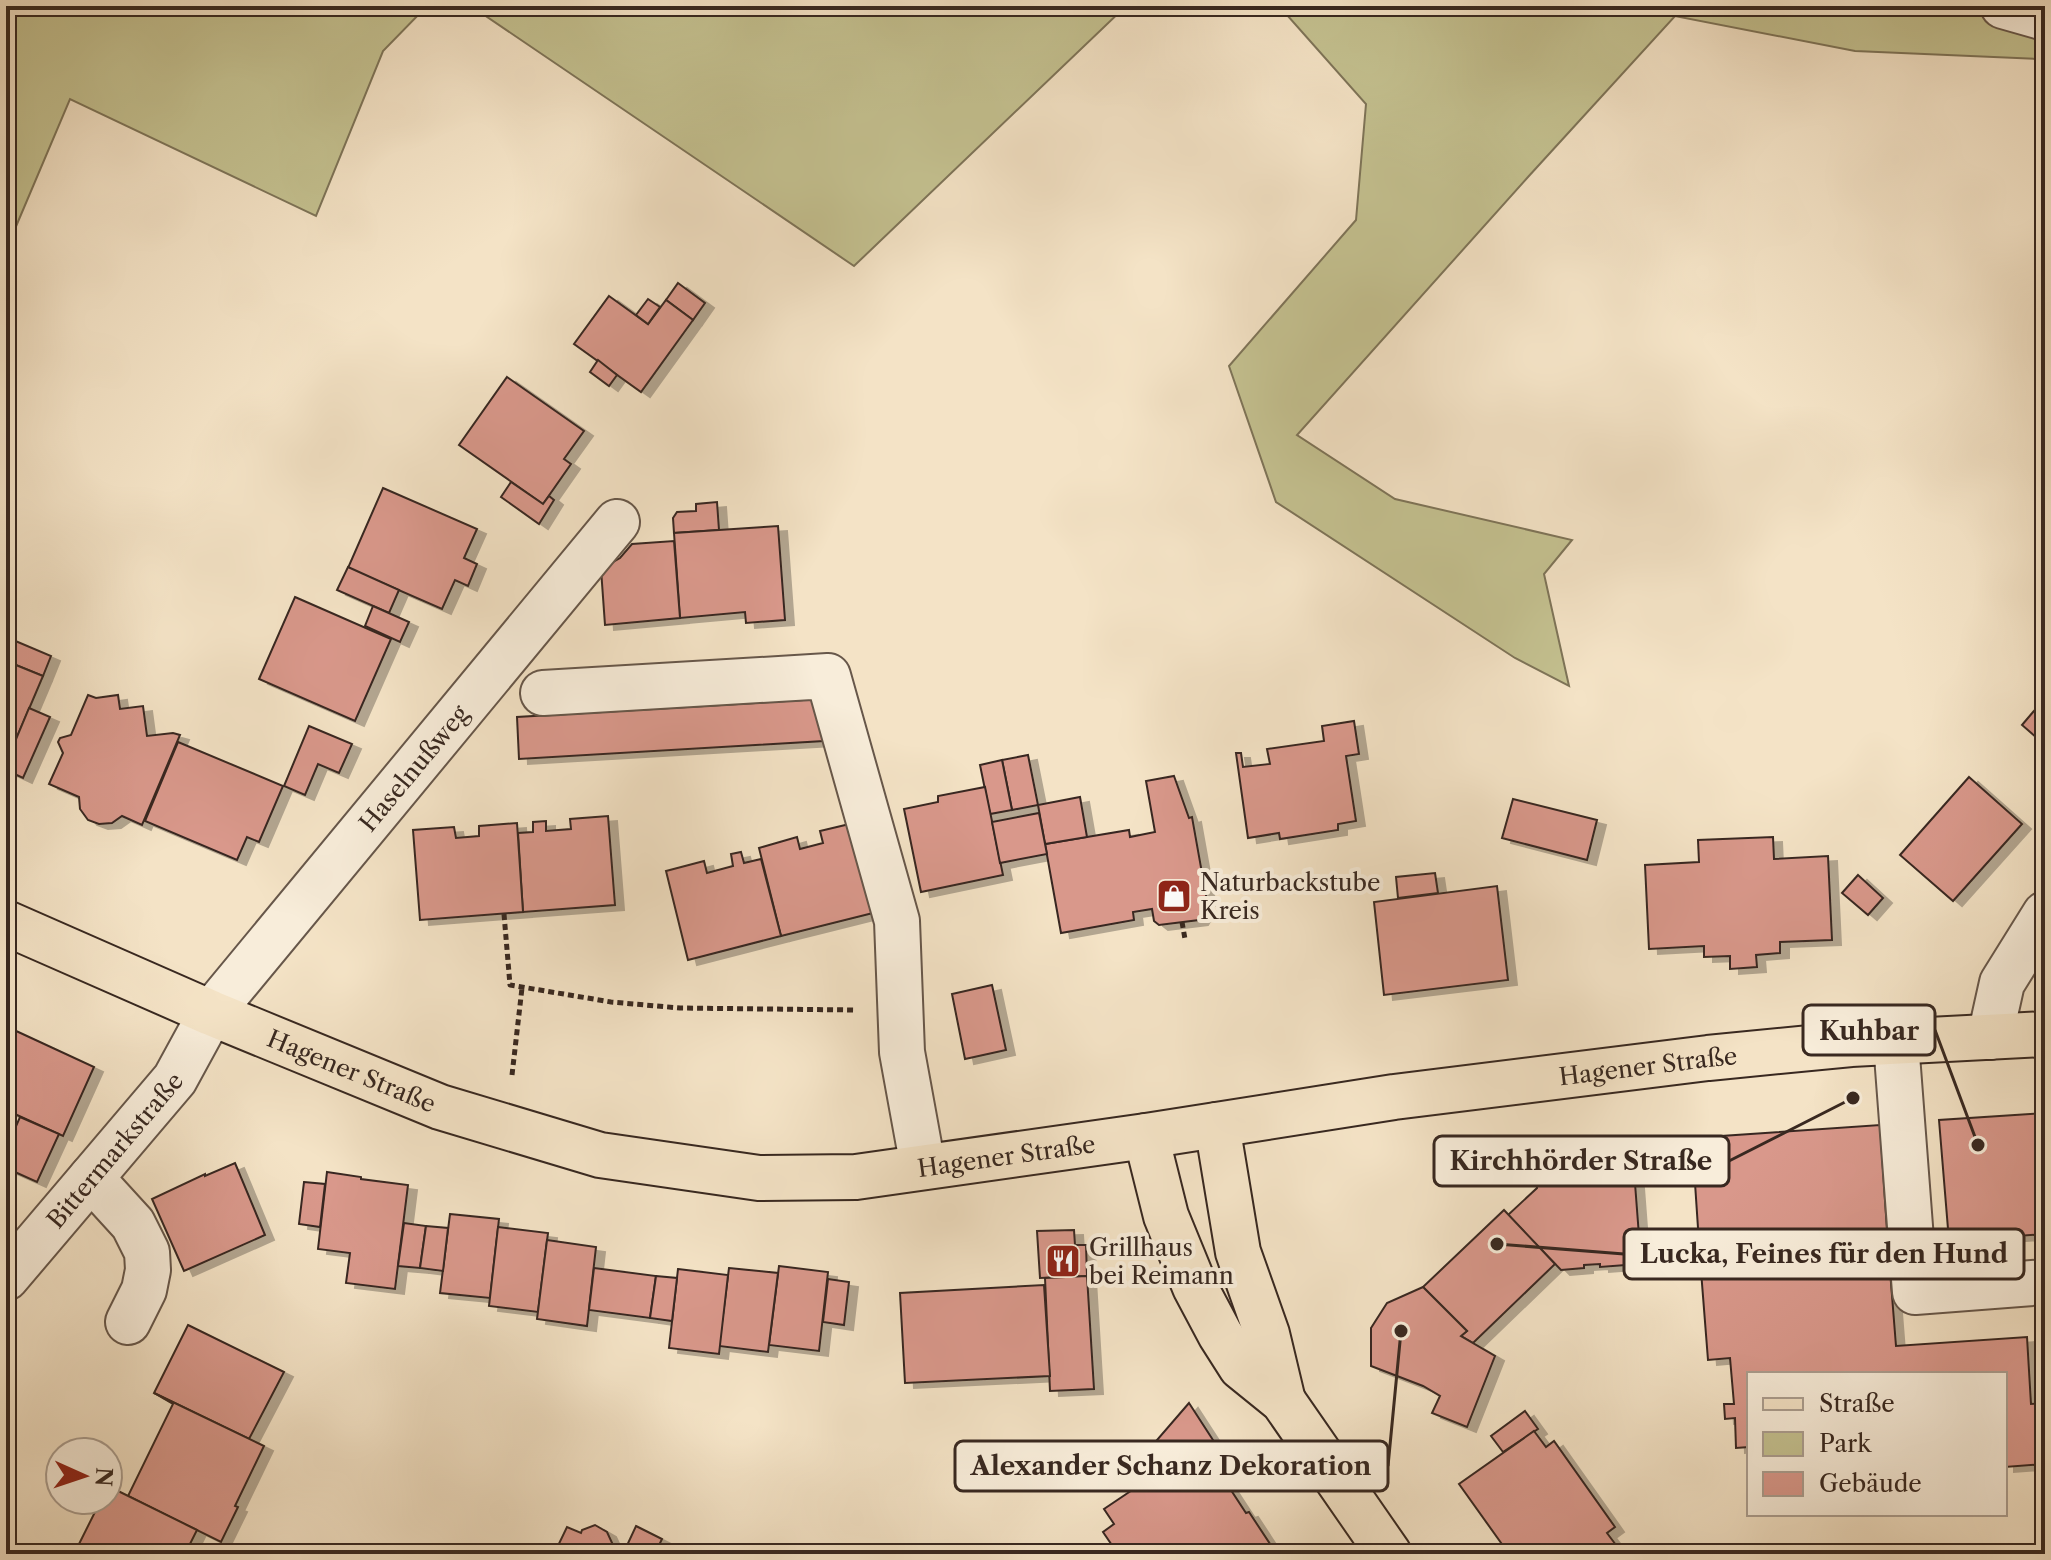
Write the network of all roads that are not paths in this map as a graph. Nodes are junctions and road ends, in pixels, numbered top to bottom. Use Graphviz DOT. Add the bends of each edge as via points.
graph roads {
  1 [pos="2003,6"];
  2 [pos="2045,18"];
  3 [pos="617,522"];
  4 [pos="543,693"];
  5 [pos="2045,914"];
  6 [pos="6,923"];
  7 [pos="211,1013"];
  8 [pos="2045,1034"];
  9 [pos="1990,1037"];
  10 [pos="1896,1042"];
  11 [pos="1217,1125"];
  12 [pos="1146,1136"];
  13 [pos="923,1167"];
  14 [pos="91,1178"];
  15 [pos="6,1278"];
  16 [pos="2045,1282"];
  17 [pos="128,1322"];
  18 [pos="1283,1401"];
  19 [pos="1389,1554"];
  1 -- 2 [label="street"];
  3 -- 7 [label="street, Haselnußweg"];
  4 -- 13 [label="street" via="828,676 897,921 902,1052"];
  5 -- 9 [label="street" via="2002,983"];
  6 -- 7 [label="main road, Hagener Straße"];
  7 -- 13 [label="main road, Hagener Straße" via="440,1107 600,1155 759,1178 856,1177"];
  7 -- 14 [label="street, Bittermarkstraße" via="175,1079"];
  8 -- 9 [label="main road, Hagener Straße"];
  9 -- 10 [label="main road, Hagener Straße"];
  10 -- 11 [label="main road, Hagener Straße" via="1708,1058"];
  10 -- 16 [label="street" via="1915,1292"];
  11 -- 12 [label="main road, Hagener Straße"];
  11 -- 18 [label="main road" via="1238,1252 1267,1334"];
  12 -- 13 [label="main road, Hagener Straße"];
  12 -- 18 [label="main road" via="1166,1216 1195,1287 1241,1367"];
  14 -- 15 [label="street, Bittermarkstraße"];
  14 -- 17 [label="street" via="133,1224 147,1252 144,1290"];
  18 -- 19 [label="main road"];
}
